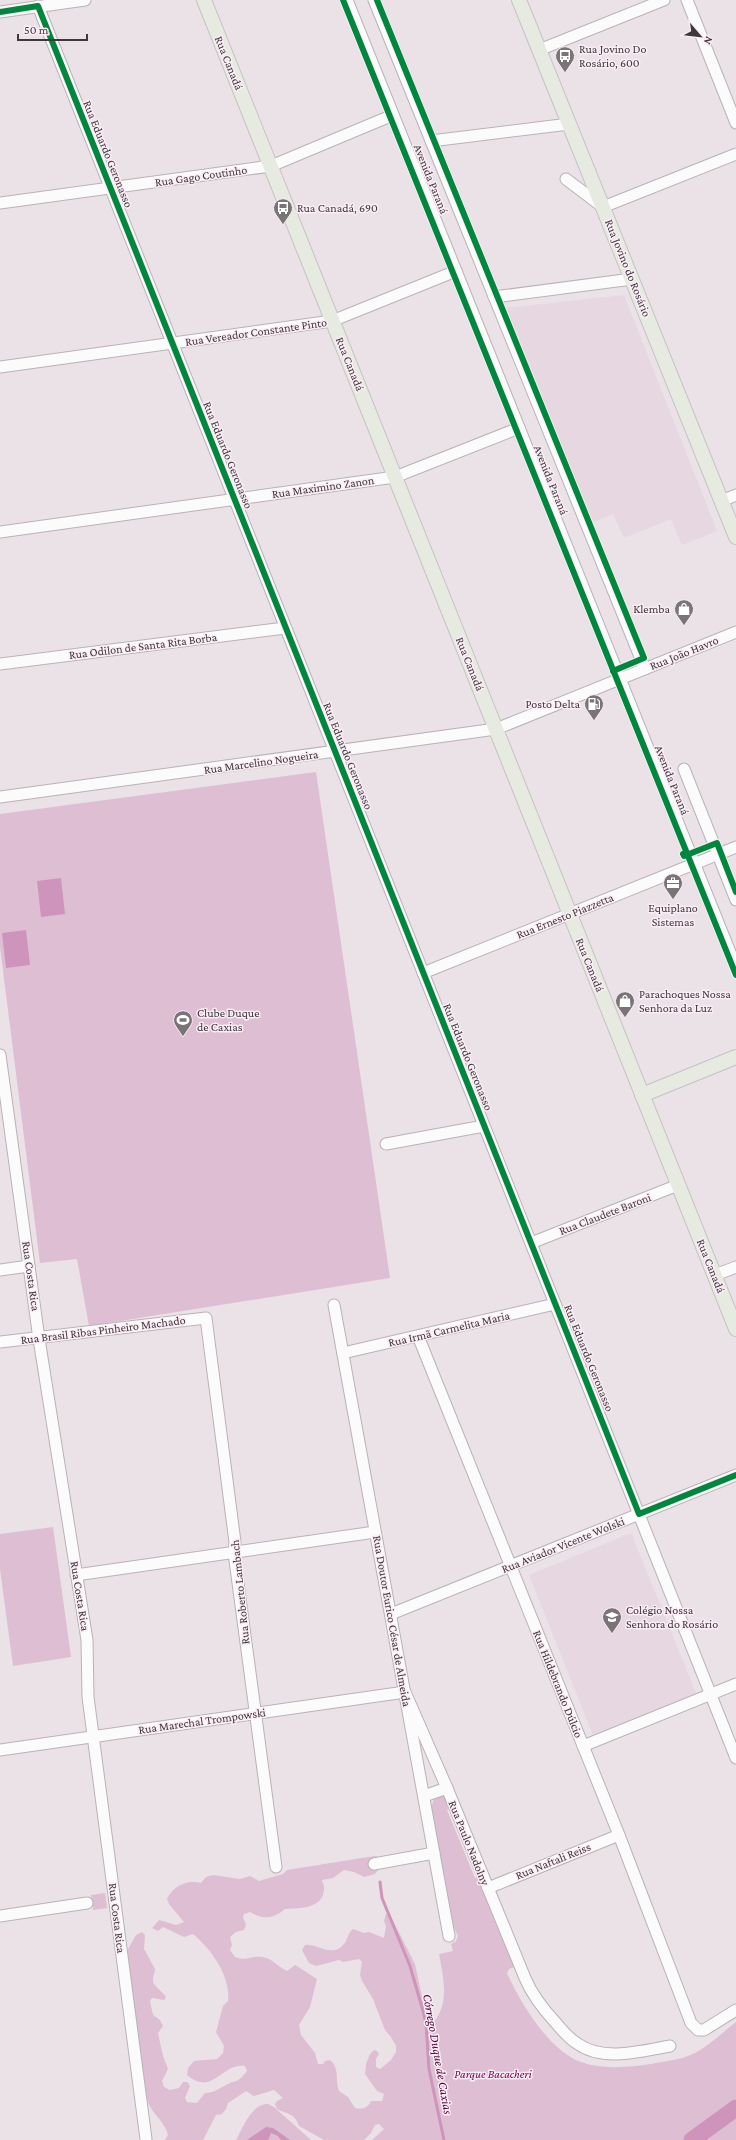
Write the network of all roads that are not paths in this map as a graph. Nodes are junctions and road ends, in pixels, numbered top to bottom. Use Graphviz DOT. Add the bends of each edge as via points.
graph roads {
  1 [pos="85,0"];
  2 [pos="204,0"];
  3 [pos="347,0"];
  4 [pos="374,0"];
  5 [pos="519,0"];
  6 [pos="664,0"];
  7 [pos="686,0"];
  8 [pos="38,6"];
  9 [pos="0,12"];
  10 [pos="539,50"];
  11 [pos="393,115"];
  12 [pos="736,123"];
  13 [pos="569,124"];
  14 [pos="431,141"];
  15 [pos="736,154"];
  16 [pos="271,166"];
  17 [pos="566,179"];
  18 [pos="110,188"];
  19 [pos="0,203"];
  20 [pos="603,207"];
  21 [pos="456,271"];
  22 [pos="632,279"];
  23 [pos="494,297"];
  24 [pos="332,321"];
  25 [pos="172,344"];
  26 [pos="0,367"];
  27 [pos="519,428"];
  28 [pos="395,477"];
  29 [pos="736,495"];
  30 [pos="234,500"];
  31 [pos="721,501"];
  32 [pos="0,532"];
  33 [pos="736,537"];
  34 [pos="285,628"];
  35 [pos="736,632"];
  36 [pos="0,664"];
  37 [pos="645,669"];
  38 [pos="632,674"];
  39 [pos="620,679"];
  40 [pos="496,729"];
  41 [pos="335,752"];
  42 [pos="684,770"];
  43 [pos="0,797"];
  44 [pos="736,847"];
  45 [pos="718,855"];
  46 [pos="694,864"];
  47 [pos="736,900"];
  48 [pos="570,914"];
  49 [pos="736,967"];
  50 [pos="423,973"];
  51 [pos="0,1055"];
  52 [pos="736,1057"];
  53 [pos="642,1095"];
  54 [pos="484,1126"];
  55 [pos="386,1144"];
  56 [pos="678,1185"];
  57 [pos="531,1243"];
  58 [pos="29,1266"];
  59 [pos="736,1267"];
  60 [pos="0,1270"];
  61 [pos="714,1275"];
  62 [pos="555,1304"];
  63 [pos="334,1305"];
  64 [pos="206,1318"];
  65 [pos="736,1329"];
  66 [pos="418,1336"];
  67 [pos="40,1338"];
  68 [pos="0,1342"];
  69 [pos="343,1353"];
  70 [pos="736,1476"];
  71 [pos="639,1514"];
  72 [pos="376,1532"];
  73 [pos="234,1553"];
  74 [pos="511,1566"];
  75 [pos="76,1575"];
  76 [pos="390,1614"];
  77 [pos="736,1684"];
  78 [pos="405,1692"];
  79 [pos="711,1694"];
  80 [pos="255,1714"];
  81 [pos="94,1737"];
  82 [pos="583,1746"];
  83 [pos="0,1750"];
  84 [pos="736,1758"];
  85 [pos="447,1788"];
  86 [pos="424,1796"];
  87 [pos="619,1835"];
  88 [pos="434,1853"];
  89 [pos="374,1864"];
  90 [pos="276,1867"];
  91 [pos="488,1888"];
  92 [pos="87,1903"];
  93 [pos="0,1916"];
  94 [pos="449,1936"];
  95 [pos="736,2010"];
  96 [pos="670,2046"];
  97 [pos="146,2139"];
  1 -- 8 [label="street"];
  2 -- 16 [label="main road, Rua Canadá"];
  3 -- 11 [label="street, Avenida Paraná"];
  4 -- 14 [label="street, Avenida Paraná"];
  5 -- 10 [label="main road, Rua Jovino do Rosário"];
  6 -- 10 [label="street"];
  7 -- 12 [label="street"];
  8 -- 9 [label="street"];
  8 -- 18 [label="street, Rua Eduardo Geronasso"];
  10 -- 13 [label="main road, Rua Jovino do Rosário"];
  11 -- 16 [label="street, Rua Gago Coutinho"];
  11 -- 21 [label="street, Avenida Paraná"];
  13 -- 14 [label="street"];
  13 -- 20 [label="main road, Rua Jovino do Rosário"];
  14 -- 23 [label="street, Avenida Paraná"];
  15 -- 20 [label="street"];
  16 -- 18 [label="street, Rua Gago Coutinho"];
  16 -- 24 [label="main road, Rua Canadá"];
  17 -- 20 [label="street"];
  18 -- 19 [label="street, Rua Gago Coutinho"];
  18 -- 25 [label="street, Rua Eduardo Geronasso"];
  20 -- 22 [label="main road, Rua Jovino do Rosário"];
  21 -- 24 [label="street, Rua Vereador Constante Pinto"];
  21 -- 27 [label="street, Avenida Paraná"];
  22 -- 23 [label="street"];
  22 -- 31 [label="main road, Rua Jovino do Rosário"];
  23 -- 37 [label="street, Avenida Paraná"];
  24 -- 25 [label="street, Rua Vereador Constante Pinto"];
  24 -- 28 [label="main road, Rua Canadá"];
  25 -- 26 [label="street, Rua Vereador Constante Pinto"];
  25 -- 30 [label="street, Rua Eduardo Geronasso"];
  27 -- 28 [label="street, Rua Maximino Zanon"];
  27 -- 39 [label="street, Avenida Paraná"];
  28 -- 30 [label="street, Rua Maximino Zanon"];
  28 -- 40 [label="main road, Rua Canadá"];
  29 -- 31 [label="street"];
  30 -- 32 [label="street, Rua Maximino Zanon"];
  30 -- 34 [label="street, Rua Eduardo Geronasso"];
  31 -- 33 [label="main road, Rua Jovino do Rosário"];
  34 -- 36 [label="street, Rua Odilon de Santa Rita Borba"];
  34 -- 41 [label="street, Rua Eduardo Geronasso"];
  35 -- 37 [label="street, Rua João Havro"];
  37 -- 38 [label="street, Rua João Havro"];
  38 -- 39 [label="street, Rua Marcelino Nogueira"];
  39 -- 40 [label="street, Rua Marcelino Nogueira"];
  39 -- 46 [label="street, Avenida Paraná"];
  40 -- 41 [label="street, Rua Marcelino Nogueira"];
  40 -- 48 [label="main road, Rua Canadá"];
  41 -- 43 [label="street, Rua Marcelino Nogueira"];
  41 -- 50 [label="street, Rua Eduardo Geronasso"];
  42 -- 45 [label="street, Avenida Paraná"];
  44 -- 45 [label="street, Rua Ernesto Piazzetta"];
  45 -- 46 [label="street, Rua Ernesto Piazzetta"];
  45 -- 47 [label="street, Avenida Paraná"];
  46 -- 48 [label="street, Rua Ernesto Piazzetta"];
  46 -- 49 [label="street, Avenida Paraná"];
  48 -- 50 [label="street, Rua Ernesto Piazzetta"];
  48 -- 53 [label="main road, Rua Canadá"];
  50 -- 54 [label="street, Rua Eduardo Geronasso"];
  51 -- 58 [label="street, Rua Costa Rica"];
  52 -- 53 [label="main road"];
  53 -- 56 [label="main road, Rua Canadá"];
  54 -- 55 [label="street"];
  54 -- 57 [label="street, Rua Eduardo Geronasso"];
  56 -- 57 [label="street, Rua Claudete Baroni"];
  56 -- 61 [label="main road, Rua Canadá"];
  57 -- 62 [label="street, Rua Eduardo Geronasso"];
  58 -- 60 [label="street"];
  58 -- 67 [label="street, Rua Costa Rica"];
  59 -- 61 [label="street"];
  61 -- 65 [label="main road, Rua Canadá"];
  62 -- 66 [label="street, Rua Irmã Carmelita Maria"];
  62 -- 71 [label="street, Rua Eduardo Geronasso"];
  63 -- 69 [label="street, Rua Doutor Eurico César de Almeida"];
  64 -- 67 [label="street, Rua Brasil Ribas Pinheiro Machado"];
  64 -- 73 [label="street, Rua Roberto Lambach" via="235,1542"];
  66 -- 69 [label="street, Rua Irmã Carmelita Maria"];
  66 -- 74 [label="street, Rua Hildebrando Dúlcio"];
  67 -- 68 [label="street, Rua Brasil Ribas Pinheiro Machado"];
  67 -- 75 [label="street, Rua Costa Rica"];
  69 -- 72 [label="street, Rua Doutor Eurico César de Almeida"];
  70 -- 71 [label="street, Rua Aviador Vicente Wolski"];
  71 -- 74 [label="street, Rua Aviador Vicente Wolski"];
  71 -- 79 [label="street, Rua Eduardo Geronasso"];
  72 -- 73 [label="street"];
  72 -- 76 [label="street, Rua Doutor Eurico César de Almeida"];
  73 -- 75 [label="street"];
  73 -- 80 [label="street, Rua Roberto Lambach"];
  74 -- 76 [label="street, Rua Aviador Vicente Wolski"];
  74 -- 82 [label="street, Rua Hildebrando Dúlcio"];
  75 -- 81 [label="street, Rua Costa Rica" via="87,1640 88,1697"];
  76 -- 78 [label="street, Rua Doutor Eurico César de Almeida"];
  77 -- 79 [label="street"];
  78 -- 80 [label="street, Rua Marechal Trompowski"];
  78 -- 85 [label="street, Rua Paulo Nadolny"];
  78 -- 86 [label="street, Rua Doutor Eurico César de Almeida"];
  79 -- 82 [label="street"];
  79 -- 84 [label="street, Rua Eduardo Geronasso"];
  80 -- 81 [label="street, Rua Marechal Trompowski"];
  80 -- 90 [label="street, Rua Roberto Lambach"];
  81 -- 83 [label="street, Rua Marechal Trompowski"];
  81 -- 97 [label="street, Rua Costa Rica"];
  82 -- 87 [label="street, Rua Hildebrando Dúlcio"];
  85 -- 86 [label="street"];
  85 -- 91 [label="street, Rua Paulo Nadolny"];
  86 -- 88 [label="street, Rua Doutor Eurico César de Almeida"];
  87 -- 91 [label="street, Rua Naftali Reiss"];
  87 -- 95 [label="street, Rua Hildebrando Dúlcio" via="691,2023 698,2030 704,2030"];
  88 -- 89 [label="street"];
  88 -- 94 [label="street, Rua Doutor Eurico César de Almeida"];
  91 -- 96 [label="street, Rua Paulo Nadolny" via="533,1994 578,2045 599,2052 628,2052"];
  92 -- 93 [label="street"];
}
